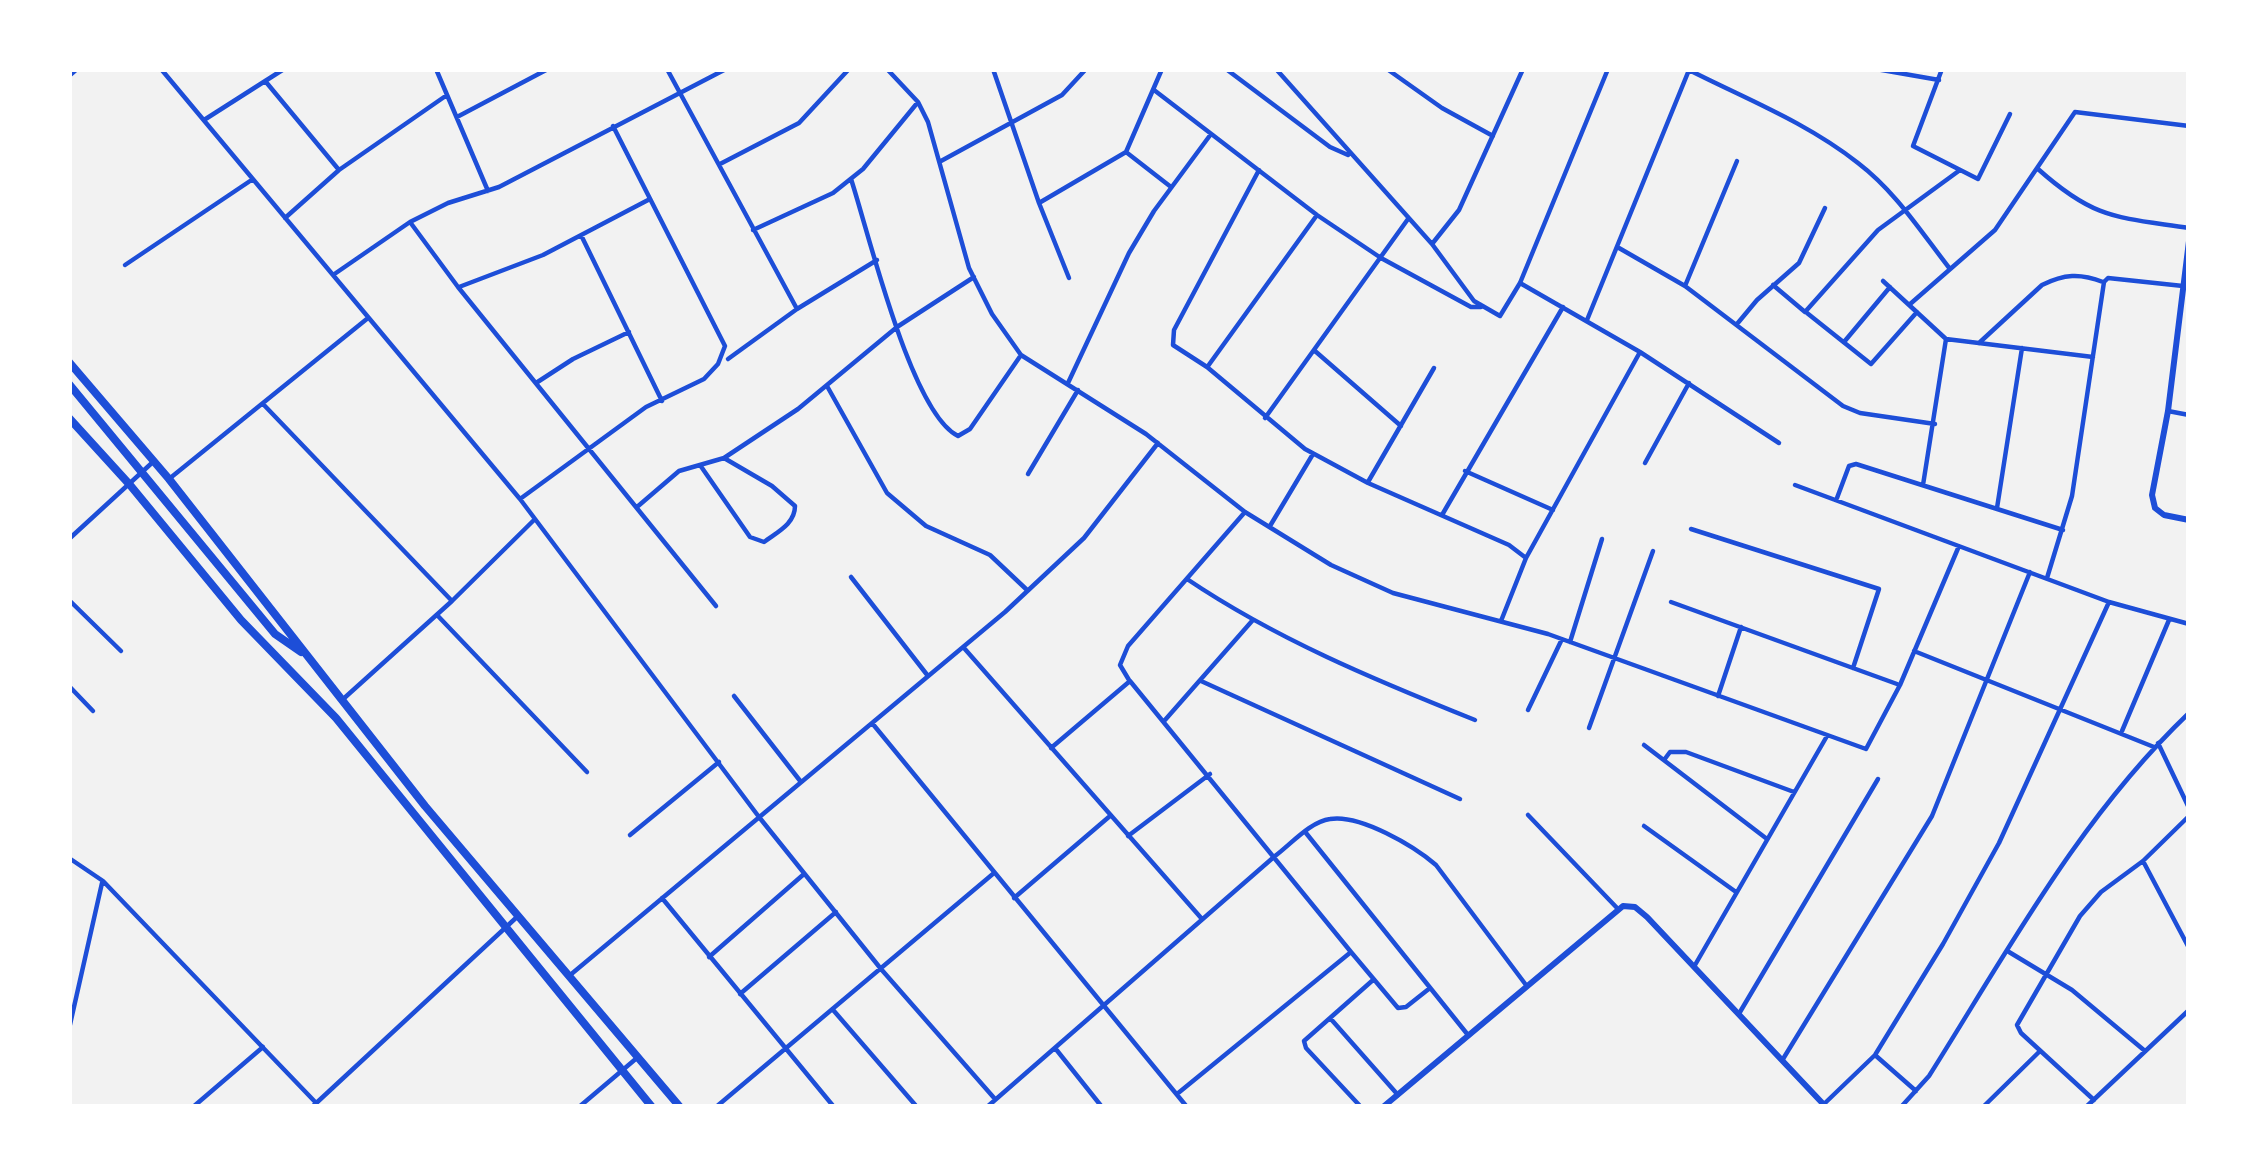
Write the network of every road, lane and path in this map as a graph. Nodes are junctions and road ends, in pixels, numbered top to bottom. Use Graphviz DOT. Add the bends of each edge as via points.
graph roads {
  1 [pos="77,69"];
  2 [pos="161,69"];
  3 [pos="284,69"];
  4 [pos="436,69"];
  5 [pos="518,69"];
  6 [pos="548,69"];
  7 [pos="667,69"];
  8 [pos="726,69"];
  9 [pos="849,69"];
  10 [pos="886,69"];
  11 [pos="993,69"];
  12 [pos="1162,69"];
  13 [pos="1226,69"];
  14 [pos="1276,69"];
  15 [pos="1387,69"];
  16 [pos="1523,69"];
  17 [pos="1609,69"];
  18 [pos="1876,69"];
  19 [pos="1942,69"];
  20 [pos="1688,70"];
  21 [pos="1082,71"];
  22 [pos="69,76"];
  23 [pos="1939,80"];
  24 [pos="525,81"];
  25 [pos="266,82"];
  26 [pos="1154,90"];
  27 [pos="679,91"];
  28 [pos="447,95"];
  29 [pos="918,102"];
  30 [pos="2009,114"];
  31 [pos="456,118"];
  32 [pos="204,120"];
  33 [pos="1015,124"];
  34 [pos="613,126"];
  35 [pos="2189,126"];
  36 [pos="1211,134"];
  37 [pos="1493,136"];
  38 [pos="1126,152"];
  39 [pos="1351,157"];
  40 [pos="1737,160"];
  41 [pos="941,161"];
  42 [pos="718,165"];
  43 [pos="2038,169"];
  44 [pos="339,170"];
  45 [pos="1259,170"];
  46 [pos="1960,170"];
  47 [pos="253,179"];
  48 [pos="851,179"];
  49 [pos="1171,188"];
  50 [pos="488,191"];
  51 [pos="650,199"];
  52 [pos="1039,203"];
  53 [pos="1825,208"];
  54 [pos="1905,208"];
  55 [pos="1317,214"];
  56 [pos="285,218"];
  57 [pos="1408,219"];
  58 [pos="410,222"];
  59 [pos="2189,229"];
  60 [pos="753,230"];
  61 [pos="581,235"];
  62 [pos="2189,241"];
  63 [pos="1432,244"];
  64 [pos="1619,248"];
  65 [pos="1381,258"];
  66 [pos="877,260"];
  67 [pos="125,265"];
  68 [pos="1951,269"];
  69 [pos="333,275"];
  70 [pos="974,277"];
  71 [pos="1070,278"];
  72 [pos="1883,281"];
  73 [pos="2104,282"];
  74 [pos="1520,284"];
  75 [pos="1773,285"];
  76 [pos="1685,286"];
  77 [pos="2183,286"];
  78 [pos="458,287"];
  79 [pos="1889,287"];
  80 [pos="1909,305"];
  81 [pos="1481,307"];
  82 [pos="1563,308"];
  83 [pos="797,309"];
  84 [pos="1805,312"];
  85 [pos="1917,312"];
  86 [pos="368,318"];
  87 [pos="1586,321"];
  88 [pos="1737,324"];
  89 [pos="897,327"];
  90 [pos="628,332"];
  91 [pos="1946,339"];
  92 [pos="1844,342"];
  93 [pos="1979,343"];
  94 [pos="2022,348"];
  95 [pos="1315,352"];
  96 [pos="1640,352"];
  97 [pos="1021,355"];
  98 [pos="2092,356"];
  99 [pos="728,359"];
  100 [pos="69,362"];
  101 [pos="1207,367"];
  102 [pos="1435,368"];
  103 [pos="536,383"];
  104 [pos="1068,383"];
  105 [pos="1689,383"];
  106 [pos="69,384"];
  107 [pos="826,386"];
  108 [pos="1078,390"];
  109 [pos="662,400"];
  110 [pos="263,404"];
  111 [pos="2168,411"];
  112 [pos="2189,415"];
  113 [pos="69,418"];
  114 [pos="1265,418"];
  115 [pos="1935,424"];
  116 [pos="1401,426"];
  117 [pos="1158,443"];
  118 [pos="1779,443"];
  119 [pos="588,447"];
  120 [pos="1313,454"];
  121 [pos="724,458"];
  122 [pos="154,461"];
  123 [pos="698,463"];
  124 [pos="1645,463"];
  125 [pos="1464,471"];
  126 [pos="1028,474"];
  127 [pos="169,479"];
  128 [pos="1368,483"];
  129 [pos="130,485"];
  130 [pos="1796,485"];
  131 [pos="1923,485"];
  132 [pos="520,499"];
  133 [pos="1837,500"];
  134 [pos="637,508"];
  135 [pos="1997,509"];
  136 [pos="1553,510"];
  137 [pos="1245,512"];
  138 [pos="1441,515"];
  139 [pos="535,519"];
  140 [pos="2189,520"];
  141 [pos="1270,527"];
  142 [pos="1691,530"];
  143 [pos="2062,530"];
  144 [pos="69,539"];
  145 [pos="1602,539"];
  146 [pos="1959,546"];
  147 [pos="1653,551"];
  148 [pos="1526,558"];
  149 [pos="2030,572"];
  150 [pos="850,577"];
  151 [pos="2047,578"];
  152 [pos="1186,579"];
  153 [pos="1028,590"];
  154 [pos="69,600"];
  155 [pos="452,602"];
  156 [pos="1672,602"];
  157 [pos="2109,602"];
  158 [pos="716,606"];
  159 [pos="437,615"];
  160 [pos="2169,620"];
  161 [pos="1252,621"];
  162 [pos="1501,621"];
  163 [pos="2189,624"];
  164 [pos="1741,627"];
  165 [pos="275,634"];
  166 [pos="1566,640"];
  167 [pos="963,647"];
  168 [pos="121,651"];
  169 [pos="1914,652"];
  170 [pos="308,656"];
  171 [pos="1617,658"];
  172 [pos="285,666"];
  173 [pos="1853,668"];
  174 [pos="928,676"];
  175 [pos="1130,681"];
  176 [pos="1201,681"];
  177 [pos="1987,681"];
  178 [pos="1900,685"];
  179 [pos="69,686"];
  180 [pos="734,696"];
  181 [pos="1718,696"];
  182 [pos="341,701"];
  183 [pos="2060,708"];
  184 [pos="93,710"];
  185 [pos="1528,710"];
  186 [pos="2189,713"];
  187 [pos="1475,720"];
  188 [pos="1164,721"];
  189 [pos="872,723"];
  190 [pos="1588,728"];
  191 [pos="2121,733"];
  192 [pos="1826,736"];
  193 [pos="1644,745"];
  194 [pos="2156,745"];
  195 [pos="1051,748"];
  196 [pos="1664,760"];
  197 [pos="718,762"];
  198 [pos="587,772"];
  199 [pos="1210,774"];
  200 [pos="1878,779"];
  201 [pos="801,782"];
  202 [pos="1794,792"];
  203 [pos="1460,799"];
  204 [pos="2189,812"];
  205 [pos="1528,815"];
  206 [pos="1110,816"];
  207 [pos="760,817"];
  208 [pos="1644,826"];
  209 [pos="1305,832"];
  210 [pos="630,835"];
  211 [pos="1128,837"];
  212 [pos="1767,839"];
  213 [pos="1275,856"];
  214 [pos="69,858"];
  215 [pos="2143,861"];
  216 [pos="994,873"];
  217 [pos="805,874"];
  218 [pos="103,881"];
  219 [pos="1736,892"];
  220 [pos="662,898"];
  221 [pos="1014,898"];
  222 [pos="1618,909"];
  223 [pos="836,912"];
  224 [pos="518,916"];
  225 [pos="1202,919"];
  226 [pos="505,926"];
  227 [pos="2189,948"];
  228 [pos="1352,952"];
  229 [pos="2007,952"];
  230 [pos="710,957"];
  231 [pos="1695,965"];
  232 [pos="881,969"];
  233 [pos="2048,974"];
  234 [pos="569,976"];
  235 [pos="1373,980"];
  236 [pos="1526,985"];
  237 [pos="1430,988"];
  238 [pos="739,994"];
  239 [pos="1104,1005"];
  240 [pos="833,1010"];
  241 [pos="2189,1010"];
  242 [pos="1740,1012"];
  243 [pos="1329,1018"];
  244 [pos="69,1029"];
  245 [pos="1468,1035"];
  246 [pos="263,1047"];
  247 [pos="1055,1048"];
  248 [pos="784,1051"];
  249 [pos="2040,1051"];
  250 [pos="2146,1051"];
  251 [pos="1875,1055"];
  252 [pos="638,1057"];
  253 [pos="1783,1059"];
  254 [pos="622,1071"];
  255 [pos="1916,1091"];
  256 [pos="1177,1094"];
  257 [pos="1397,1095"];
  258 [pos="995,1099"];
  259 [pos="2093,1100"];
  260 [pos="1099,1104"];
  261 [pos="316,1106"];
  262 [pos="1825,1106"];
  263 [pos="194,1107"];
  264 [pos="579,1107"];
  265 [pos="652,1107"];
  266 [pos="680,1107"];
  267 [pos="716,1107"];
  268 [pos="834,1107"];
  269 [pos="916,1107"];
  270 [pos="987,1107"];
  271 [pos="1089,1107"];
  272 [pos="1187,1107"];
  273 [pos="1361,1107"];
  274 [pos="1383,1107"];
  275 [pos="1901,1107"];
  276 [pos="1984,1107"];
  277 [pos="2086,1107"];
  1 -- 22 [label="street"];
  2 -- 32 [label="street"];
  3 -- 25 [label="street"];
  4 -- 28 [label="street"];
  5 -- 24 [label="street"];
  6 -- 24 [label="street"];
  7 -- 27 [label="street"];
  8 -- 27 [label="street"];
  9 -- 42 [label="street" via="799,123"];
  10 -- 29 [label="street"];
  11 -- 33 [label="street"];
  12 -- 26 [label="street"];
  13 -- 39 [label="street"];
  14 -- 39 [label="street"];
  15 -- 37 [label="street"];
  16 -- 37 [label="street"];
  17 -- 74 [label="street"];
  18 -- 23 [label="street"];
  19 -- 23 [label="street"];
  20 -- 54 [label="street" via="1792,119 1861,165"];
  20 -- 64 [label="street"];
  21 -- 33 [label="street" via="1062,95"];
  23 -- 46 [label="street" via="1913,146"];
  24 -- 31 [label="street"];
  25 -- 32 [label="street"];
  25 -- 44 [label="street"];
  26 -- 36 [label="street"];
  26 -- 38 [label="street"];
  27 -- 34 [label="street"];
  27 -- 42 [label="street"];
  28 -- 31 [label="street"];
  28 -- 44 [label="street"];
  29 -- 41 [label="street"];
  29 -- 48 [label="street"];
  30 -- 46 [label="street" via="1978,179"];
  31 -- 50 [label="street"];
  32 -- 47 [label="street"];
  33 -- 41 [label="street"];
  33 -- 52 [label="street"];
  34 -- 50 [label="street"];
  34 -- 51 [label="street"];
  35 -- 43 [label="street" via="2075,112"];
  36 -- 45 [label="street"];
  36 -- 49 [label="street"];
  37 -- 63 [label="street" via="1460,210"];
  38 -- 49 [label="street"];
  38 -- 52 [label="street"];
  39 -- 57 [label="street"];
  40 -- 76 [label="street"];
  41 -- 70 [label="street"];
  42 -- 60 [label="street"];
  43 -- 59 [label="street" via="2108,216"];
  43 -- 68 [label="street" via="1995,230"];
  44 -- 56 [label="street"];
  45 -- 55 [label="street"];
  45 -- 101 [label="street" via="1171,340"];
  46 -- 54 [label="street"];
  47 -- 56 [label="street"];
  47 -- 67 [label="street"];
  48 -- 60 [label="street"];
  48 -- 66 [label="street"];
  49 -- 104 [label="street" via="1129,253"];
  50 -- 58 [label="street"];
  51 -- 61 [label="street"];
  51 -- 109 [label="street" via="725,346 704,379"];
  52 -- 71 [label="street"];
  53 -- 75 [label="street" via="1808,251"];
  54 -- 68 [label="street"];
  54 -- 84 [label="street"];
  55 -- 65 [label="street"];
  55 -- 101 [label="street"];
  56 -- 69 [label="street"];
  57 -- 63 [label="street"];
  57 -- 65 [label="street"];
  58 -- 69 [label="street"];
  58 -- 78 [label="street"];
  60 -- 83 [label="street"];
  61 -- 78 [label="street"];
  61 -- 90 [label="street"];
  62 -- 77 [label="street"];
  63 -- 81 [label="street"];
  64 -- 76 [label="street"];
  64 -- 87 [label="street"];
  65 -- 81 [label="street"];
  65 -- 95 [label="street"];
  66 -- 83 [label="street"];
  66 -- 89 [label="street"];
  68 -- 80 [label="street"];
  69 -- 86 [label="street"];
  70 -- 89 [label="street"];
  70 -- 97 [label="street"];
  72 -- 79 [label="street"];
  73 -- 77 [label="street"];
  73 -- 93 [label="street" via="2054,279"];
  73 -- 98 [label="street"];
  74 -- 81 [label="street" via="1500,316"];
  74 -- 82 [label="street"];
  75 -- 84 [label="street"];
  75 -- 88 [label="street"];
  76 -- 88 [label="street"];
  77 -- 111 [label="street"];
  78 -- 103 [label="street"];
  79 -- 80 [label="street"];
  79 -- 92 [label="street"];
  80 -- 85 [label="street"];
  82 -- 87 [label="street"];
  82 -- 125 [label="street"];
  83 -- 99 [label="street"];
  84 -- 92 [label="street"];
  85 -- 91 [label="street"];
  85 -- 92 [label="street" via="1871,364"];
  86 -- 110 [label="street"];
  86 -- 132 [label="street"];
  87 -- 96 [label="street"];
  88 -- 115 [label="street" via="1843,406"];
  89 -- 97 [label="street" via="926,402 958,436"];
  89 -- 107 [label="street"];
  90 -- 103 [label="street"];
  90 -- 109 [label="street"];
  91 -- 93 [label="street"];
  91 -- 115 [label="street"];
  93 -- 94 [label="street"];
  94 -- 98 [label="street"];
  94 -- 135 [label="street"];
  95 -- 114 [label="street"];
  95 -- 116 [label="street"];
  96 -- 105 [label="street"];
  96 -- 136 [label="street"];
  97 -- 104 [label="street"];
  98 -- 143 [label="street"];
  100 -- 122 [label="main road"];
  101 -- 114 [label="street"];
  102 -- 116 [label="street"];
  103 -- 119 [label="street"];
  104 -- 108 [label="street"];
  105 -- 118 [label="street"];
  105 -- 124 [label="street"];
  106 -- 165 [label="main road"];
  107 -- 121 [label="street"];
  107 -- 153 [label="street" via="887,494 926,526 990,555"];
  108 -- 117 [label="street"];
  108 -- 126 [label="street"];
  109 -- 119 [label="street"];
  110 -- 127 [label="street"];
  110 -- 155 [label="street"];
  111 -- 112 [label="street"];
  111 -- 140 [label="street" via="2152,495 2164,515"];
  113 -- 129 [label="main road"];
  114 -- 120 [label="street"];
  115 -- 131 [label="street"];
  116 -- 128 [label="street"];
  117 -- 137 [label="street"];
  117 -- 153 [label="street" via="1084,538"];
  119 -- 132 [label="street"];
  119 -- 134 [label="street"];
  120 -- 128 [label="street"];
  120 -- 141 [label="street"];
  121 -- 123 [label="street"];
  121 -- 123 [label="street" via="795,506 788,524 764,542 750,537"];
  122 -- 127 [label="main road"];
  122 -- 129 [label="street"];
  123 -- 134 [label="street"];
  125 -- 136 [label="street"];
  125 -- 138 [label="street"];
  127 -- 170 [label="main road"];
  128 -- 138 [label="street"];
  129 -- 144 [label="street"];
  129 -- 172 [label="main road"];
  130 -- 133 [label="street"];
  131 -- 133 [label="street" via="1856,464"];
  131 -- 135 [label="street"];
  132 -- 139 [label="street"];
  133 -- 146 [label="street"];
  134 -- 158 [label="street"];
  135 -- 143 [label="street"];
  136 -- 148 [label="street"];
  137 -- 141 [label="street"];
  137 -- 152 [label="street"];
  138 -- 148 [label="street"];
  139 -- 155 [label="street"];
  139 -- 197 [label="street"];
  141 -- 162 [label="street" via="1393,593"];
  142 -- 173 [label="street" via="1879,590"];
  143 -- 151 [label="street"];
  145 -- 166 [label="street"];
  146 -- 149 [label="street"];
  146 -- 169 [label="street"];
  147 -- 171 [label="street"];
  148 -- 162 [label="street"];
  149 -- 151 [label="street"];
  149 -- 177 [label="street"];
  150 -- 174 [label="street"];
  151 -- 157 [label="street"];
  152 -- 161 [label="street"];
  152 -- 175 [label="street" via="1128,646 1120,664"];
  153 -- 167 [label="street"];
  154 -- 168 [label="street"];
  155 -- 159 [label="street"];
  156 -- 164 [label="street"];
  157 -- 160 [label="street"];
  157 -- 183 [label="street"];
  159 -- 182 [label="street"];
  159 -- 198 [label="street"];
  160 -- 163 [label="street"];
  160 -- 191 [label="street"];
  161 -- 176 [label="street"];
  161 -- 187 [label="street"];
  162 -- 166 [label="street"];
  164 -- 173 [label="street"];
  164 -- 181 [label="street"];
  165 -- 170 [label="main road"];
  165 -- 172 [label="main road"];
  166 -- 171 [label="street"];
  166 -- 185 [label="street"];
  167 -- 174 [label="street"];
  167 -- 195 [label="street"];
  169 -- 177 [label="street"];
  169 -- 178 [label="street"];
  170 -- 182 [label="main road"];
  171 -- 181 [label="street"];
  171 -- 190 [label="street"];
  172 -- 226 [label="main road"];
  173 -- 178 [label="street"];
  174 -- 189 [label="street"];
  175 -- 188 [label="street"];
  175 -- 195 [label="street"];
  176 -- 188 [label="street"];
  176 -- 203 [label="street"];
  177 -- 183 [label="street"];
  177 -- 253 [label="street" via="1932,816"];
  178 -- 192 [label="street" via="1866,749"];
  179 -- 184 [label="street"];
  180 -- 201 [label="street"];
  181 -- 192 [label="street"];
  182 -- 224 [label="main road"];
  183 -- 191 [label="street"];
  183 -- 251 [label="street" via="1999,844"];
  186 -- 194 [label="street"];
  188 -- 199 [label="street"];
  189 -- 201 [label="street"];
  189 -- 216 [label="street"];
  191 -- 194 [label="street"];
  192 -- 202 [label="street"];
  193 -- 196 [label="street"];
  194 -- 204 [label="street"];
  194 -- 229 [label="street" via="2062,861"];
  195 -- 206 [label="street"];
  196 -- 202 [label="street" via="1686,752"];
  196 -- 212 [label="street"];
  197 -- 207 [label="street"];
  197 -- 210 [label="street"];
  199 -- 211 [label="street"];
  199 -- 213 [label="street"];
  200 -- 242 [label="street"];
  201 -- 207 [label="street"];
  202 -- 212 [label="street"];
  204 -- 215 [label="street"];
  205 -- 222 [label="street"];
  206 -- 211 [label="street"];
  206 -- 221 [label="street"];
  207 -- 217 [label="street"];
  207 -- 220 [label="street"];
  208 -- 219 [label="street"];
  209 -- 213 [label="street"];
  209 -- 236 [label="street" via="1325,819 1346,820 1418,850"];
  209 -- 237 [label="street"];
  211 -- 225 [label="street"];
  212 -- 219 [label="street"];
  213 -- 225 [label="street"];
  213 -- 228 [label="street"];
  214 -- 218 [label="street"];
  215 -- 227 [label="street"];
  215 -- 233 [label="street" via="2080,916"];
  216 -- 221 [label="street"];
  216 -- 232 [label="street"];
  217 -- 223 [label="street"];
  217 -- 230 [label="street"];
  218 -- 244 [label="street"];
  218 -- 246 [label="street"];
  219 -- 231 [label="street"];
  220 -- 230 [label="street"];
  220 -- 234 [label="street"];
  221 -- 239 [label="street"];
  222 -- 231 [label="street" via="1635,907"];
  222 -- 236 [label="street"];
  223 -- 232 [label="street"];
  223 -- 238 [label="street"];
  224 -- 226 [label="street"];
  224 -- 234 [label="main road"];
  225 -- 239 [label="street"];
  226 -- 254 [label="main road"];
  226 -- 261 [label="street"];
  228 -- 235 [label="street"];
  228 -- 256 [label="street"];
  229 -- 233 [label="street"];
  229 -- 255 [label="street"];
  230 -- 238 [label="street"];
  231 -- 242 [label="street"];
  232 -- 240 [label="street"];
  232 -- 258 [label="street"];
  233 -- 249 [label="street" via="2017,1025"];
  233 -- 250 [label="street"];
  234 -- 252 [label="main road"];
  235 -- 237 [label="street" via="1398,1007"];
  235 -- 243 [label="street"];
  236 -- 245 [label="street"];
  237 -- 245 [label="street"];
  238 -- 248 [label="street"];
  239 -- 247 [label="street"];
  239 -- 256 [label="street"];
  240 -- 248 [label="street"];
  240 -- 269 [label="street"];
  241 -- 250 [label="street"];
  242 -- 253 [label="street"];
  243 -- 257 [label="street"];
  243 -- 273 [label="street" via="1304,1044"];
  245 -- 257 [label="street"];
  246 -- 261 [label="street"];
  246 -- 263 [label="street"];
  247 -- 258 [label="street"];
  247 -- 260 [label="street"];
  248 -- 267 [label="street"];
  248 -- 268 [label="street"];
  249 -- 259 [label="street"];
  249 -- 276 [label="street"];
  250 -- 259 [label="street"];
  251 -- 255 [label="street"];
  251 -- 262 [label="street"];
  252 -- 254 [label="street"];
  252 -- 266 [label="main road"];
  253 -- 262 [label="street"];
  254 -- 264 [label="street"];
  254 -- 265 [label="main road"];
  255 -- 275 [label="street"];
  256 -- 272 [label="street"];
  257 -- 274 [label="street"];
  258 -- 270 [label="street"];
  259 -- 277 [label="street"];
  260 -- 271 [label="street"];
}
